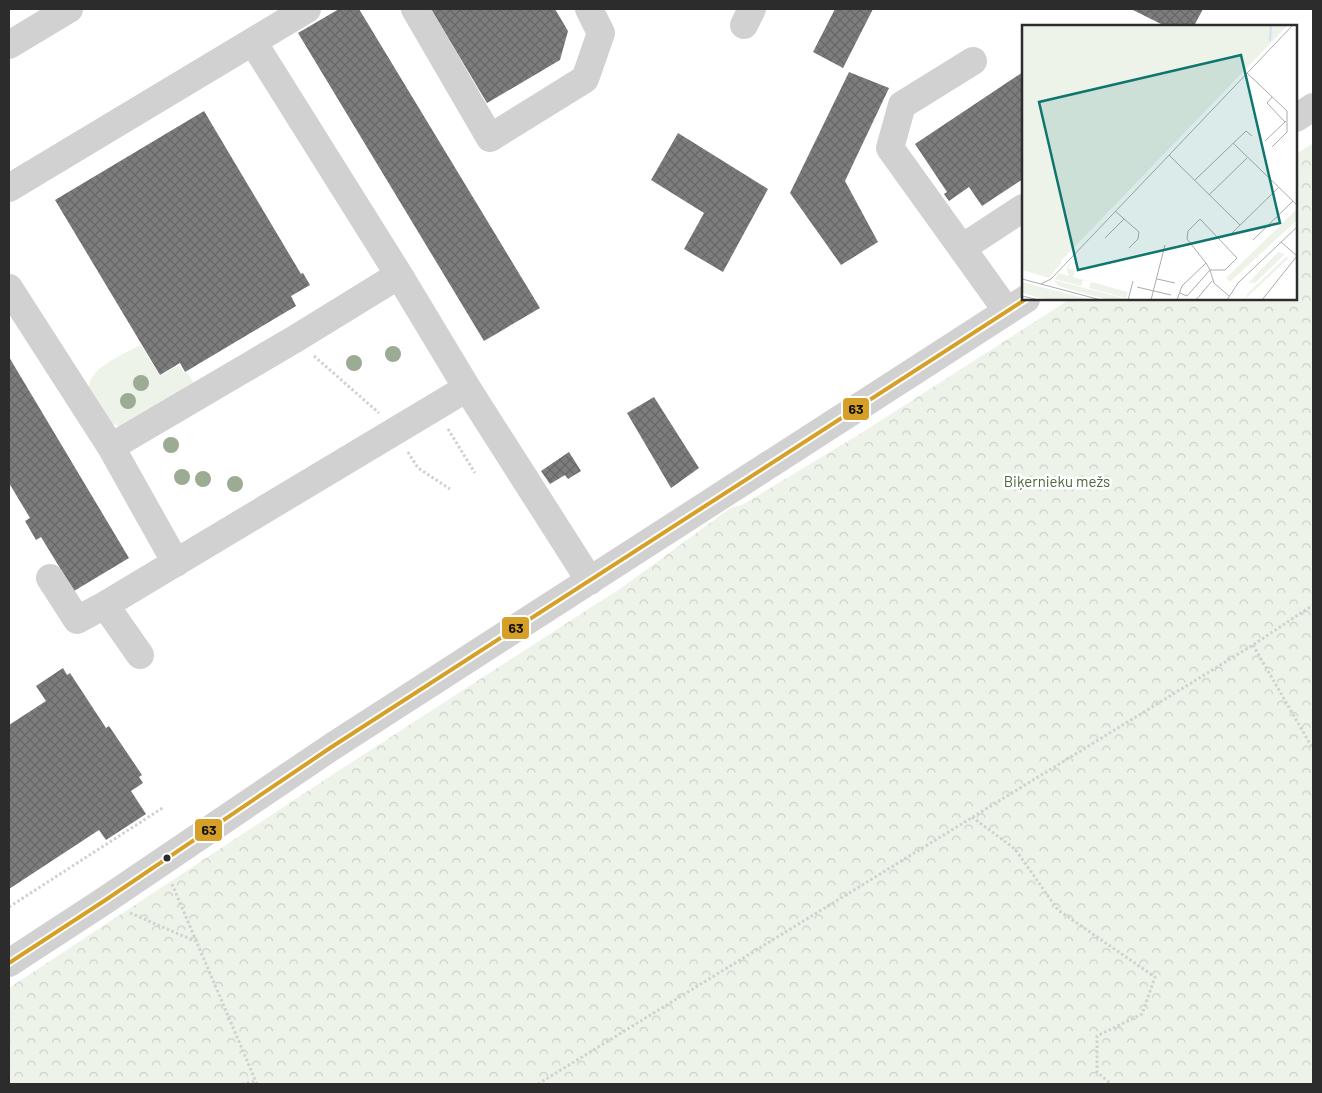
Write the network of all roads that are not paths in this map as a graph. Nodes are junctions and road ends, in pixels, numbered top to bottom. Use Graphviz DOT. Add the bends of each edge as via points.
graph roads {
  1 [pos="69,9"];
  2 [pos="307,9"];
  3 [pos="415,9"];
  4 [pos="589,9"];
  5 [pos="253,42"];
  6 [pos="9,45"];
  7 [pos="973,61"];
  8 [pos="1313,106"];
  9 [pos="1297,117"];
  10 [pos="9,188"];
  11 [pos="1022,209"];
  12 [pos="962,248"];
  13 [pos="399,275"];
  14 [pos="9,288"];
  15 [pos="1016,305"];
  16 [pos="467,388"];
  17 [pos="111,447"];
  18 [pos="176,563"];
  19 [pos="50,578"];
  20 [pos="590,580"];
  21 [pos="105,605"];
  22 [pos="140,655"];
  23 [pos="9,963"];
  1 -- 6 [label="street"];
  2 -- 5 [label="street"];
  3 -- 4 [label="street" via="490,138 585,79 601,33"];
  5 -- 10 [label="street"];
  5 -- 13 [label="street"];
  7 -- 12 [label="street" via="902,105 890,148"];
  8 -- 9 [label="street"];
  11 -- 12 [label="street"];
  12 -- 15 [label="street"];
  13 -- 16 [label="street"];
  13 -- 17 [label="street" via="301,322"];
  14 -- 17 [label="street"];
  15 -- 20 [label="street"];
  16 -- 18 [label="street"];
  16 -- 20 [label="street"];
  17 -- 18 [label="street"];
  18 -- 21 [label="street"];
  19 -- 21 [label="street" via="77,620"];
  20 -- 23 [label="street" via="338,743"];
  21 -- 22 [label="street"];
}
